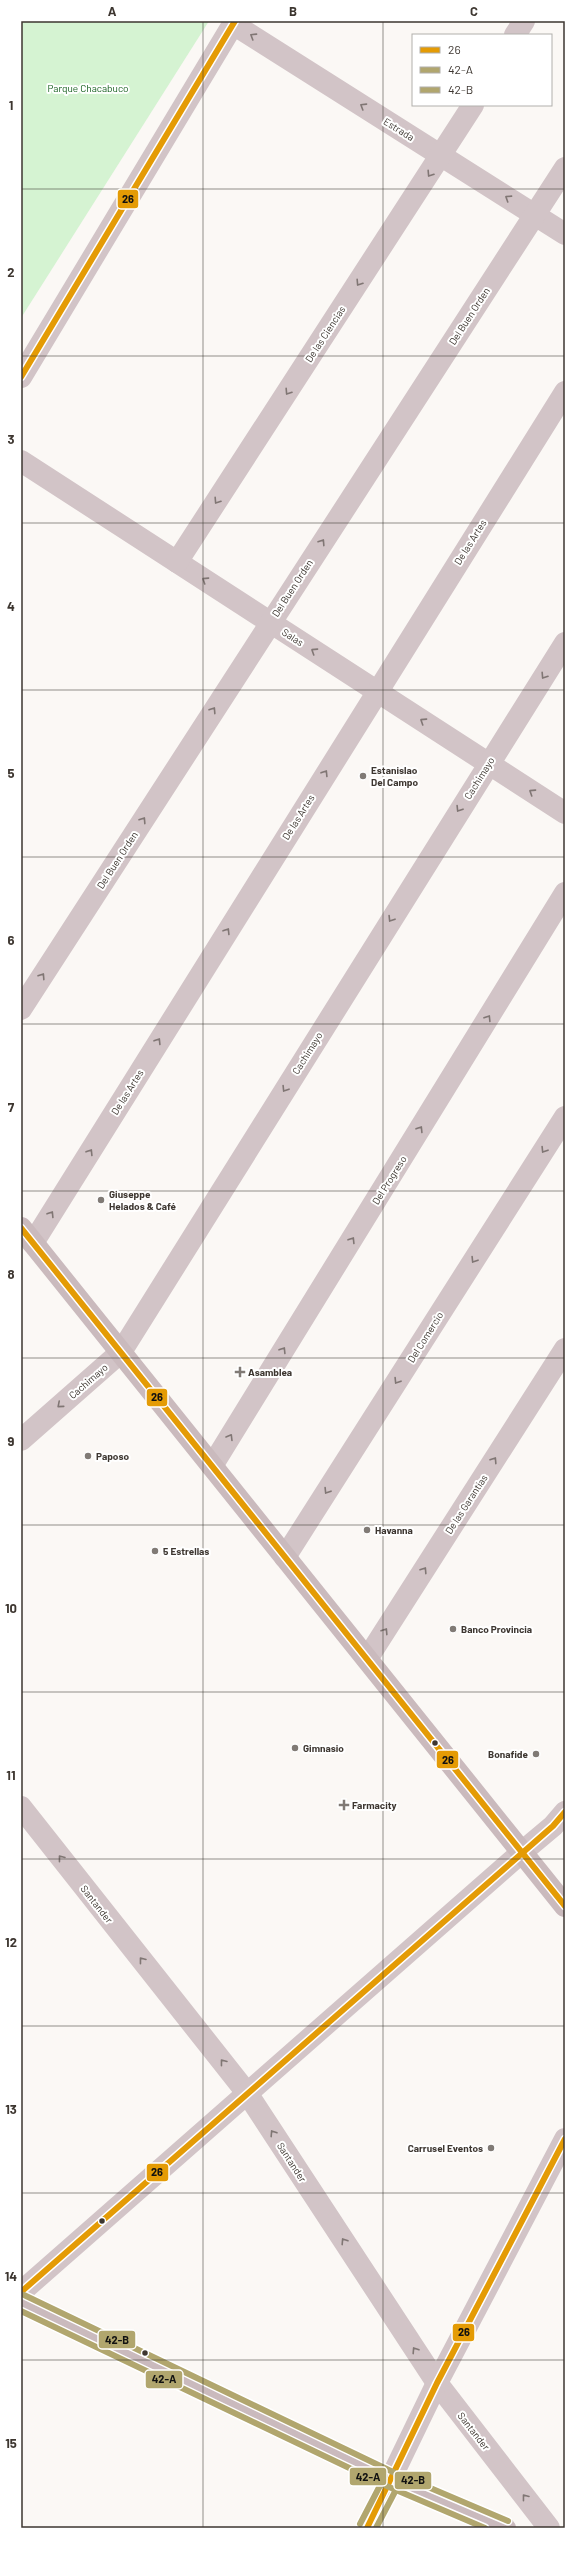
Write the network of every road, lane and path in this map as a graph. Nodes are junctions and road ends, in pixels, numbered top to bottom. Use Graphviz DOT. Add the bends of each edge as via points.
graph roads {
  1 [pos="524,21"];
  2 [pos="234,22"];
  3 [pos="516,34"];
  4 [pos="471,106"];
  5 [pos="442,156"];
  6 [pos="565,168"];
  7 [pos="535,215"];
  8 [pos="565,234"];
  9 [pos="21,377"];
  10 [pos="565,392"];
  11 [pos="21,461"];
  12 [pos="177,562"];
  13 [pos="270,622"];
  14 [pos="565,643"];
  15 [pos="376,691"];
  16 [pos="488,763"];
  17 [pos="565,813"];
  18 [pos="565,893"];
  19 [pos="21,1009"];
  20 [pos="565,1117"];
  21 [pos="27,1235"];
  22 [pos="565,1349"];
  23 [pos="120,1352"];
  24 [pos="21,1440"];
  25 [pos="212,1466"];
  26 [pos="286,1557"];
  27 [pos="367,1659"];
  28 [pos="21,1807"];
  29 [pos="565,1812"];
  30 [pos="522,1852"];
  31 [pos="565,1906"];
  32 [pos="247,2093"];
  33 [pos="565,2139"];
  34 [pos="21,2292"];
  35 [pos="21,2302"];
  36 [pos="437,2383"];
  37 [pos="392,2480"];
  38 [pos="367,2528"];
  39 [pos="505,2528"];
  40 [pos="549,2528"];
  1 -- 3 [label="street"];
  5 -- 2 [label="street, Estrada, one-way"];
  2 -- 9 [label="street"];
  4 -- 5 [label="street, De las Ciencias"];
  7 -- 5 [label="street, Estrada, one-way"];
  5 -- 12 [label="street, De las Ciencias, one-way"];
  6 -- 7 [label="street, Del Buen Orden"];
  7 -- 8 [label="street, Estrada"];
  13 -- 7 [label="street, Del Buen Orden, one-way"];
  10 -- 15 [label="street, De las Artes"];
  11 -- 12 [label="street, Salas"];
  13 -- 12 [label="street, Salas, one-way"];
  15 -- 13 [label="street, Salas, one-way"];
  19 -- 13 [label="street, Del Buen Orden, one-way"];
  14 -- 16 [label="street, Cachimayo, one-way"];
  16 -- 15 [label="street, Salas, one-way"];
  21 -- 15 [label="street, De las Artes, one-way"];
  17 -- 16 [label="street, Salas, one-way"];
  16 -- 23 [label="street, Cachimayo, one-way"];
  25 -- 18 [label="street, Del Progreso, one-way"];
  20 -- 26 [label="street, Del Comercio, one-way"];
  21 -- 23 [label="main road"];
  27 -- 22 [label="street, De las Garantías, one-way"];
  23 -- 24 [label="street, Cachimayo, one-way"];
  23 -- 25 [label="main road"];
  25 -- 26 [label="main road"];
  26 -- 27 [label="main road"];
  27 -- 30 [label="main road"];
  32 -- 28 [label="street, Santander, one-way"];
  29 -- 30 [label="street" via="553,1826"];
  30 -- 31 [label="main road"];
  30 -- 32 [label="street"];
  32 -- 34 [label="street"];
  36 -- 32 [label="street, Santander, one-way"];
  33 -- 36 [label="street"];
  35 -- 37 [label="main road"];
  36 -- 37 [label="street"];
  40 -- 36 [label="street, Santander, one-way"];
  37 -- 38 [label="street"];
  37 -- 39 [label="main road"];
}
